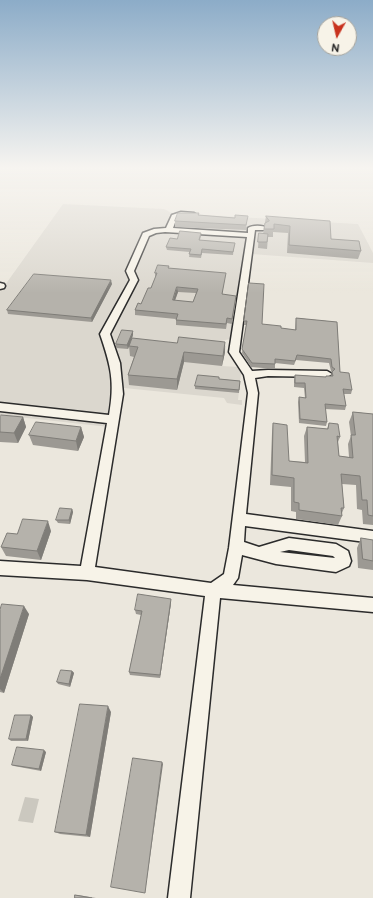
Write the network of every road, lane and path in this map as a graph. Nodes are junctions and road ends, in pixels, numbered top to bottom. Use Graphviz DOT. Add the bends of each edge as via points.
graph roads {
  1 [pos="196,215"];
  2 [pos="263,228"];
  3 [pos="169,230"];
  4 [pos="251,235"];
  5 [pos="327,374"];
  6 [pos="249,375"];
  7 [pos="0,407"];
  8 [pos="114,420"];
  9 [pos="239,519"];
  10 [pos="373,537"];
  11 [pos="236,548"];
  12 [pos="259,553"];
  13 [pos="0,568"];
  14 [pos="87,573"];
  15 [pos="213,590"];
  16 [pos="373,605"];
  17 [pos="179,898"];
  1 -- 3 [label="street" via="174,216"];
  2 -- 4 [label="street" via="252,228"];
  3 -- 4 [label="street"];
  3 -- 8 [label="street" via="154,231 146,235 130,271 134,280 105,334 115,363 118,394"];
  4 -- 6 [label="street" via="234,352"];
  5 -- 6 [label="street"];
  6 -- 9 [label="street" via="253,393"];
  7 -- 8 [label="street"];
  8 -- 14 [label="street"];
  9 -- 10 [label="street"];
  9 -- 11 [label="street"];
  11 -- 12 [label="street"];
  11 -- 15 [label="street" via="231,578"];
  12 -- 12 [label="street" via="289,544 336,550 343,556 344,561 336,565 276,558"];
  13 -- 14 [label="street"];
  14 -- 15 [label="street"];
  15 -- 16 [label="street"];
  15 -- 17 [label="street"];
}
